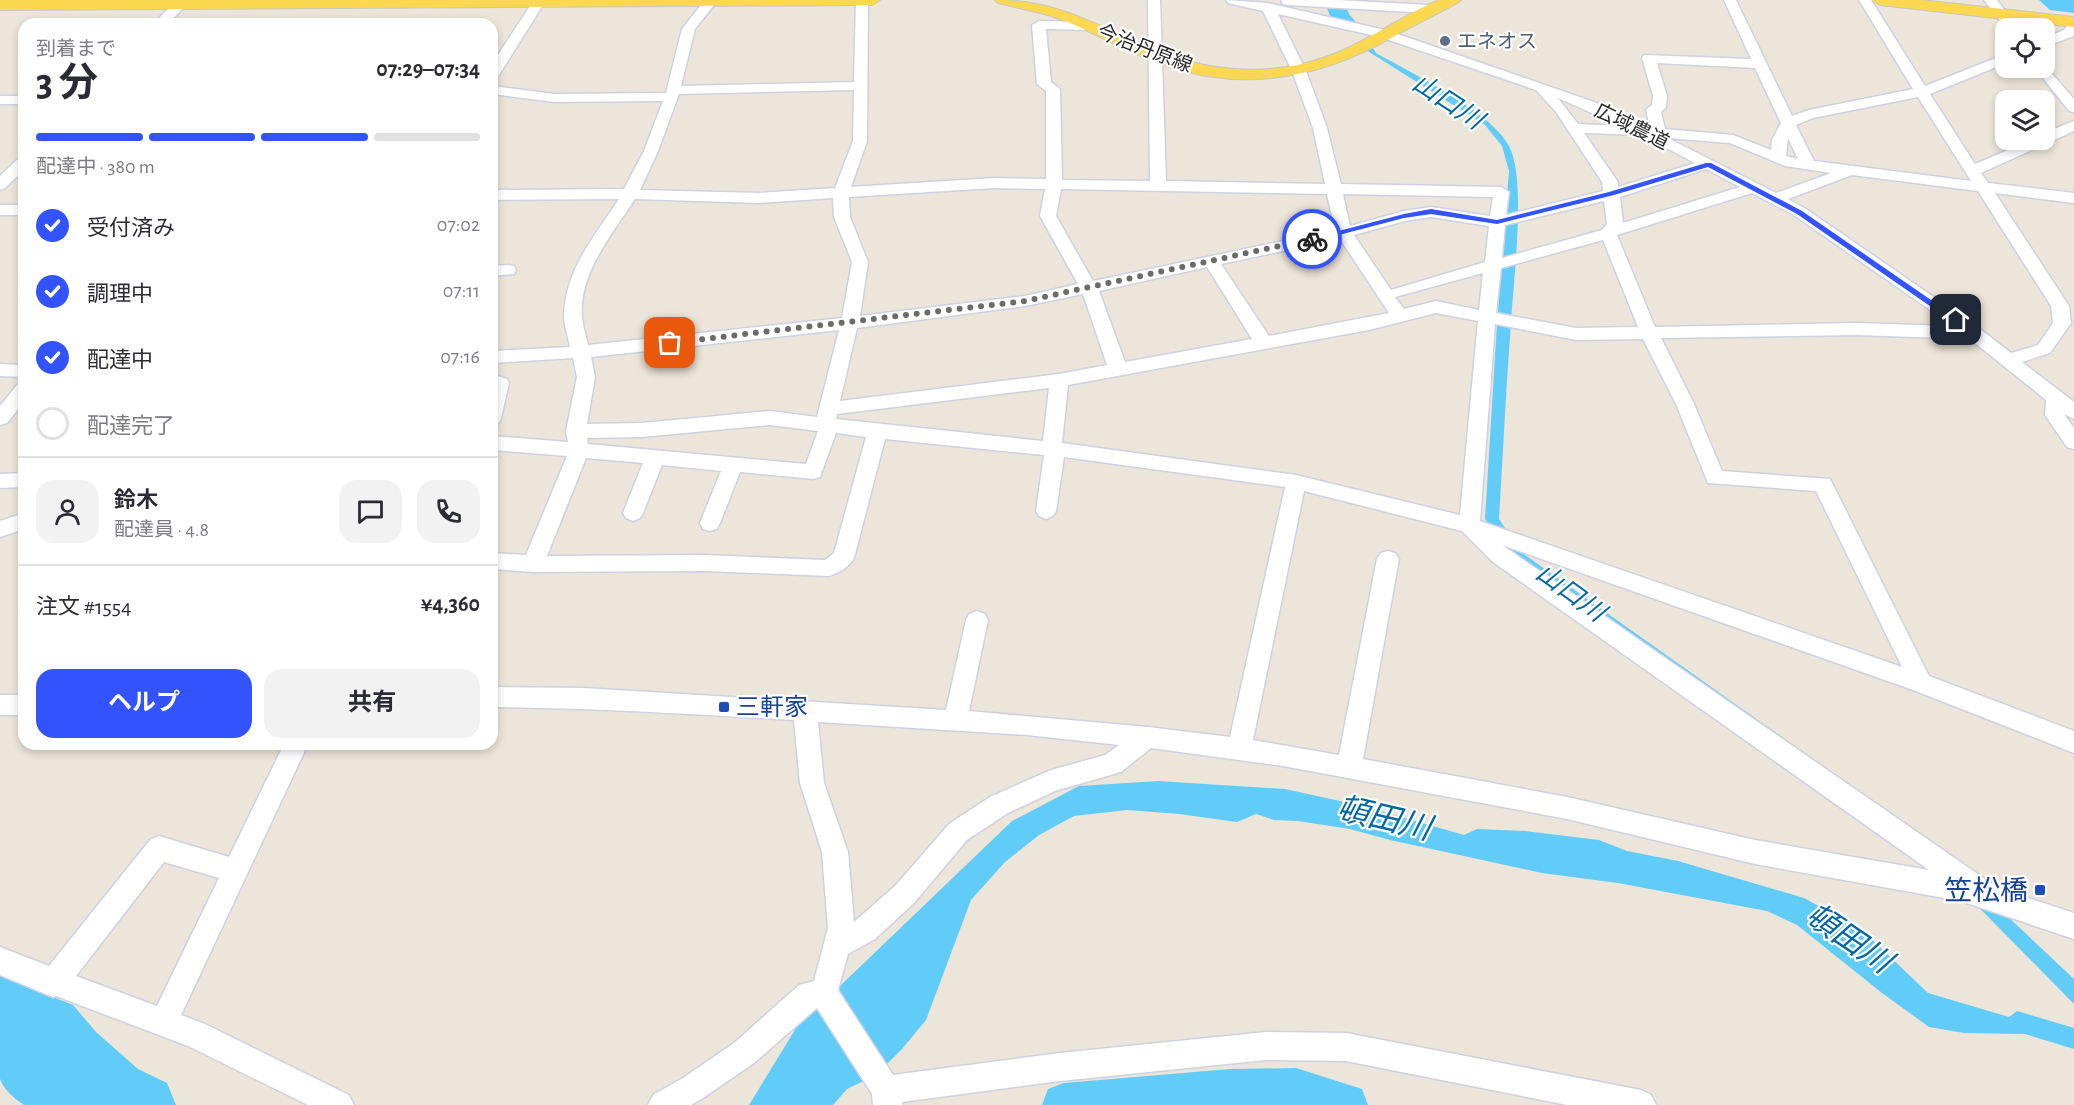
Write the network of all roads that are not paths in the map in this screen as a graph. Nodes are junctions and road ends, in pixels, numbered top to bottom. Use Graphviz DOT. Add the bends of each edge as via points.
graph roads {
  1 [pos="764,0"];
  2 [pos="862,0"];
  3 [pos="872,0"];
  4 [pos="1003,0"];
  5 [pos="1154,0"];
  6 [pos="1453,0"];
  7 [pos="1730,0"];
  8 [pos="1864,0"];
  9 [pos="1880,0"];
  10 [pos="401,1"];
  11 [pos="540,1"];
  12 [pos="717,1"];
  13 [pos="1236,1"];
  14 [pos="286,2"];
  15 [pos="1329,2"];
  16 [pos="1034,3"];
  17 [pos="181,4"];
  18 [pos="1401,4"];
  19 [pos="5,5"];
  20 [pos="1995,6"];
  21 [pos="1268,7"];
  22 [pos="1428,9"];
  23 [pos="166,18"];
  24 [pos="2004,18"];
  25 [pos="2074,22"];
  26 [pos="1089,26"];
  27 [pos="2074,27"];
  28 [pos="1384,34"];
  29 [pos="2055,39"];
  30 [pos="1155,56"];
  31 [pos="1995,62"];
  32 [pos="1759,64"];
  33 [pos="498,66"];
  34 [pos="1299,71"];
  35 [pos="2050,78"];
  36 [pos="1535,84"];
  37 [pos="861,86"];
  38 [pos="498,91"];
  39 [pos="1922,92"];
  40 [pos="673,93"];
  41 [pos="0,100"];
  42 [pos="18,100"];
  43 [pos="2074,108"];
  44 [pos="1788,123"];
  45 [pos="2074,125"];
  46 [pos="1573,129"];
  47 [pos="1651,131"];
  48 [pos="2055,134"];
  49 [pos="2020,150"];
  50 [pos="1778,159"];
  51 [pos="1708,164"];
  52 [pos="1808,165"];
  53 [pos="18,167"];
  54 [pos="1855,171"];
  55 [pos="1973,171"];
  56 [pos="1054,183"];
  57 [pos="0,185"];
  58 [pos="1158,185"];
  59 [pos="1983,187"];
  60 [pos="1753,188"];
  61 [pos="1335,189"];
  62 [pos="841,193"];
  63 [pos="630,194"];
  64 [pos="1612,194"];
  65 [pos="498,195"];
  66 [pos="2074,198"];
  67 [pos="1775,199"];
  68 [pos="0,210"];
  69 [pos="18,210"];
  70 [pos="1497,222"];
  71 [pos="1344,233"];
  72 [pos="1608,233"];
  73 [pos="1211,261"];
  74 [pos="1492,266"];
  75 [pos="1089,288"];
  76 [pos="1398,292"];
  77 [pos="1400,315"];
  78 [pos="1487,316"];
  79 [pos="850,323"];
  80 [pos="1974,333"];
  81 [pos="1650,335"];
  82 [pos="1264,343"];
  83 [pos="580,352"];
  84 [pos="498,357"];
  85 [pos="2008,360"];
  86 [pos="1118,369"];
  87 [pos="0,370"];
  88 [pos="18,371"];
  89 [pos="1059,380"];
  90 [pos="2057,394"];
  91 [pos="18,397"];
  92 [pos="2074,412"];
  93 [pos="0,418"];
  94 [pos="828,419"];
  95 [pos="877,432"];
  96 [pos="578,440"];
  97 [pos="2074,442"];
  98 [pos="498,443"];
  99 [pos="1054,449"];
  100 [pos="655,457"];
  101 [pos="734,464"];
  102 [pos="18,480"];
  103 [pos="0,481"];
  104 [pos="1296,482"];
  105 [pos="1046,511"];
  106 [pos="633,513"];
  107 [pos="18,523"];
  108 [pos="710,523"];
  109 [pos="1469,525"];
  110 [pos="0,529"];
  111 [pos="1389,560"];
  112 [pos="498,561"];
  113 [pos="533,564"];
  114 [pos="977,620"];
  115 [pos="1921,683"];
  116 [pos="498,697"];
  117 [pos="0,705"];
  118 [pos="18,705"];
  119 [pos="805,711"];
  120 [pos="955,722"];
  121 [pos="1148,737"];
  122 [pos="2074,742"];
  123 [pos="293,750"];
  124 [pos="1239,750"];
  125 [pos="1349,768"];
  126 [pos="236,871"];
  127 [pos="1989,897"];
  128 [pos="2074,926"];
  129 [pos="837,945"];
  130 [pos="0,962"];
  131 [pos="53,982"];
  132 [pos="824,993"];
  133 [pos="163,1023"];
  134 [pos="883,1090"];
  135 [pos="339,1105"];
  136 [pos="663,1105"];
  137 [pos="1641,1105"];
  1 -- 2 [label="main road"];
  1 -- 12 [label="main road"];
  2 -- 3 [label="main road"];
  2 -- 37 [label="street"];
  4 -- 16 [label="main road, 今治丹原線"];
  5 -- 30 [label="street"];
  6 -- 22 [label="main road, 今治丹原線"];
  7 -- 32 [label="street"];
  8 -- 39 [label="street"];
  9 -- 20 [label="main road"];
  10 -- 11 [label="main road"];
  10 -- 14 [label="main road"];
  11 -- 12 [label="main road"];
  11 -- 33 [label="street"];
  12 -- 40 [label="street" via="689,29"];
  13 -- 15 [label="street"];
  13 -- 21 [label="street, 広域農道"];
  14 -- 17 [label="main road"];
  15 -- 18 [label="street"];
  16 -- 26 [label="main road, 今治丹原線"];
  17 -- 19 [label="main road"];
  17 -- 23 [label="street"];
  18 -- 22 [label="street"];
  20 -- 24 [label="street"];
  20 -- 25 [label="main road"];
  21 -- 28 [label="street, 広域農道"];
  21 -- 34 [label="street"];
  22 -- 28 [label="main road, 今治丹原線"];
  26 -- 30 [label="main road, 今治丹原線"];
  26 -- 56 [label="street" via="1039,25 1044,84 1053,89"];
  27 -- 29 [label="street"];
  28 -- 34 [label="main road, 今治丹原線" via="1333,61"];
  28 -- 36 [label="street, 広域農道"];
  30 -- 34 [label="main road, 今治丹原線" via="1225,75 1265,76"];
  30 -- 58 [label="street"];
  31 -- 39 [label="street"];
  32 -- 44 [label="street"];
  32 -- 47 [label="street" via="1649,58 1660,96 1659,107 1653,110"];
  34 -- 61 [label="street" via="1320,128"];
  35 -- 43 [label="street"];
  36 -- 46 [label="street" via="1561,109"];
  36 -- 47 [label="street, 広域農道"];
  37 -- 40 [label="street"];
  37 -- 62 [label="street" via="860,141"];
  38 -- 40 [label="street" via="554,98"];
  39 -- 44 [label="street" via="1809,114"];
  39 -- 55 [label="street"];
  40 -- 63 [label="street"];
  41 -- 42 [label="street"];
  44 -- 50 [label="street" via="1779,140"];
  44 -- 52 [label="street"];
  45 -- 48 [label="street"];
  46 -- 47 [label="street"];
  46 -- 64 [label="street" via="1610,182"];
  47 -- 50 [label="street" via="1733,139"];
  47 -- 51 [label="street, 広域農道"];
  49 -- 55 [label="street"];
  50 -- 52 [label="street"];
  51 -- 60 [label="street, 広域農道"];
  51 -- 64 [label="street"];
  52 -- 54 [label="street"];
  53 -- 57 [label="street"];
  54 -- 59 [label="street"];
  54 -- 67 [label="street"];
  55 -- 59 [label="street"];
  56 -- 58 [label="street"];
  56 -- 62 [label="street"];
  56 -- 75 [label="street" via="1047,216"];
  58 -- 61 [label="street"];
  59 -- 66 [label="street"];
  59 -- 85 [label="street" via="2060,306 2062,323 2043,349"];
  60 -- 67 [label="street, 広域農道"];
  60 -- 72 [label="street"];
  61 -- 70 [label="street" via="1501,192"];
  61 -- 71 [label="street"];
  62 -- 63 [label="street" via="759,198"];
  62 -- 79 [label="street" via="843,217 860,262"];
  63 -- 65 [label="street"];
  63 -- 83 [label="street" via="588,259 575,291 573,317"];
  64 -- 70 [label="street"];
  64 -- 72 [label="street" via="1615,225"];
  67 -- 80 [label="street, 広域農道"];
  68 -- 69 [label="street"];
  70 -- 71 [label="street" via="1431,212"];
  70 -- 74 [label="street"];
  71 -- 73 [label="street"];
  71 -- 77 [label="street"];
  72 -- 74 [label="street"];
  72 -- 81 [label="street"];
  73 -- 75 [label="street"];
  73 -- 82 [label="street"];
  74 -- 76 [label="street"];
  74 -- 78 [label="street"];
  75 -- 79 [label="street" via="1025,301"];
  75 -- 86 [label="street"];
  77 -- 78 [label="street" via="1436,307"];
  77 -- 82 [label="street"];
  78 -- 81 [label="street" via="1576,334"];
  78 -- 109 [label="street"];
  79 -- 83 [label="street"];
  79 -- 94 [label="street"];
  80 -- 81 [label="street" via="1857,329"];
  80 -- 85 [label="street, 広域農道"];
  81 -- 115 [label="street" via="1685,404 1715,478 1823,483"];
  82 -- 86 [label="street"];
  83 -- 84 [label="street"];
  83 -- 96 [label="street" via="586,377"];
  85 -- 90 [label="street, 広域農道"];
  86 -- 89 [label="street"];
  87 -- 88 [label="street"];
  89 -- 94 [label="street"];
  89 -- 99 [label="street"];
  90 -- 92 [label="street, 広域農道"];
  90 -- 97 [label="street" via="2054,415"];
  91 -- 93 [label="street"];
  94 -- 95 [label="street"];
  94 -- 96 [label="street" via="770,418"];
  94 -- 101 [label="street" via="813,472"];
  95 -- 99 [label="street"];
  95 -- 113 [label="street" via="843,558 829,568 705,563"];
  96 -- 98 [label="street"];
  96 -- 100 [label="street"];
  96 -- 113 [label="street"];
  99 -- 104 [label="street"];
  99 -- 105 [label="street"];
  100 -- 101 [label="street"];
  100 -- 106 [label="street"];
  101 -- 108 [label="street"];
  102 -- 103 [label="street"];
  104 -- 109 [label="street"];
  104 -- 124 [label="street"];
  107 -- 110 [label="street"];
  109 -- 115 [label="street"];
  109 -- 127 [label="street" via="1500,556"];
  111 -- 125 [label="street"];
  112 -- 113 [label="street"];
  114 -- 120 [label="street"];
  115 -- 122 [label="street"];
  116 -- 119 [label="street" via="585,698"];
  117 -- 118 [label="street"];
  119 -- 120 [label="street"];
  119 -- 129 [label="street" via="812,783 835,852 842,928"];
  120 -- 121 [label="street"];
  121 -- 124 [label="street"];
  121 -- 129 [label="street" via="1112,764 1051,781 999,805 958,832 905,894 874,923"];
  123 -- 126 [label="street"];
  124 -- 125 [label="street"];
  125 -- 127 [label="street" via="1567,808 1755,852 1961,888"];
  126 -- 131 [label="street" via="159,848"];
  126 -- 133 [label="street"];
  127 -- 128 [label="street"];
  129 -- 132 [label="street"];
  130 -- 131 [label="street"];
  131 -- 133 [label="street"];
  132 -- 134 [label="street"];
  132 -- 136 [label="street" via="809,995 744,1053"];
  133 -- 135 [label="street"];
  134 -- 137 [label="street" via="1048,1068 1266,1046 1346,1047"];
}
